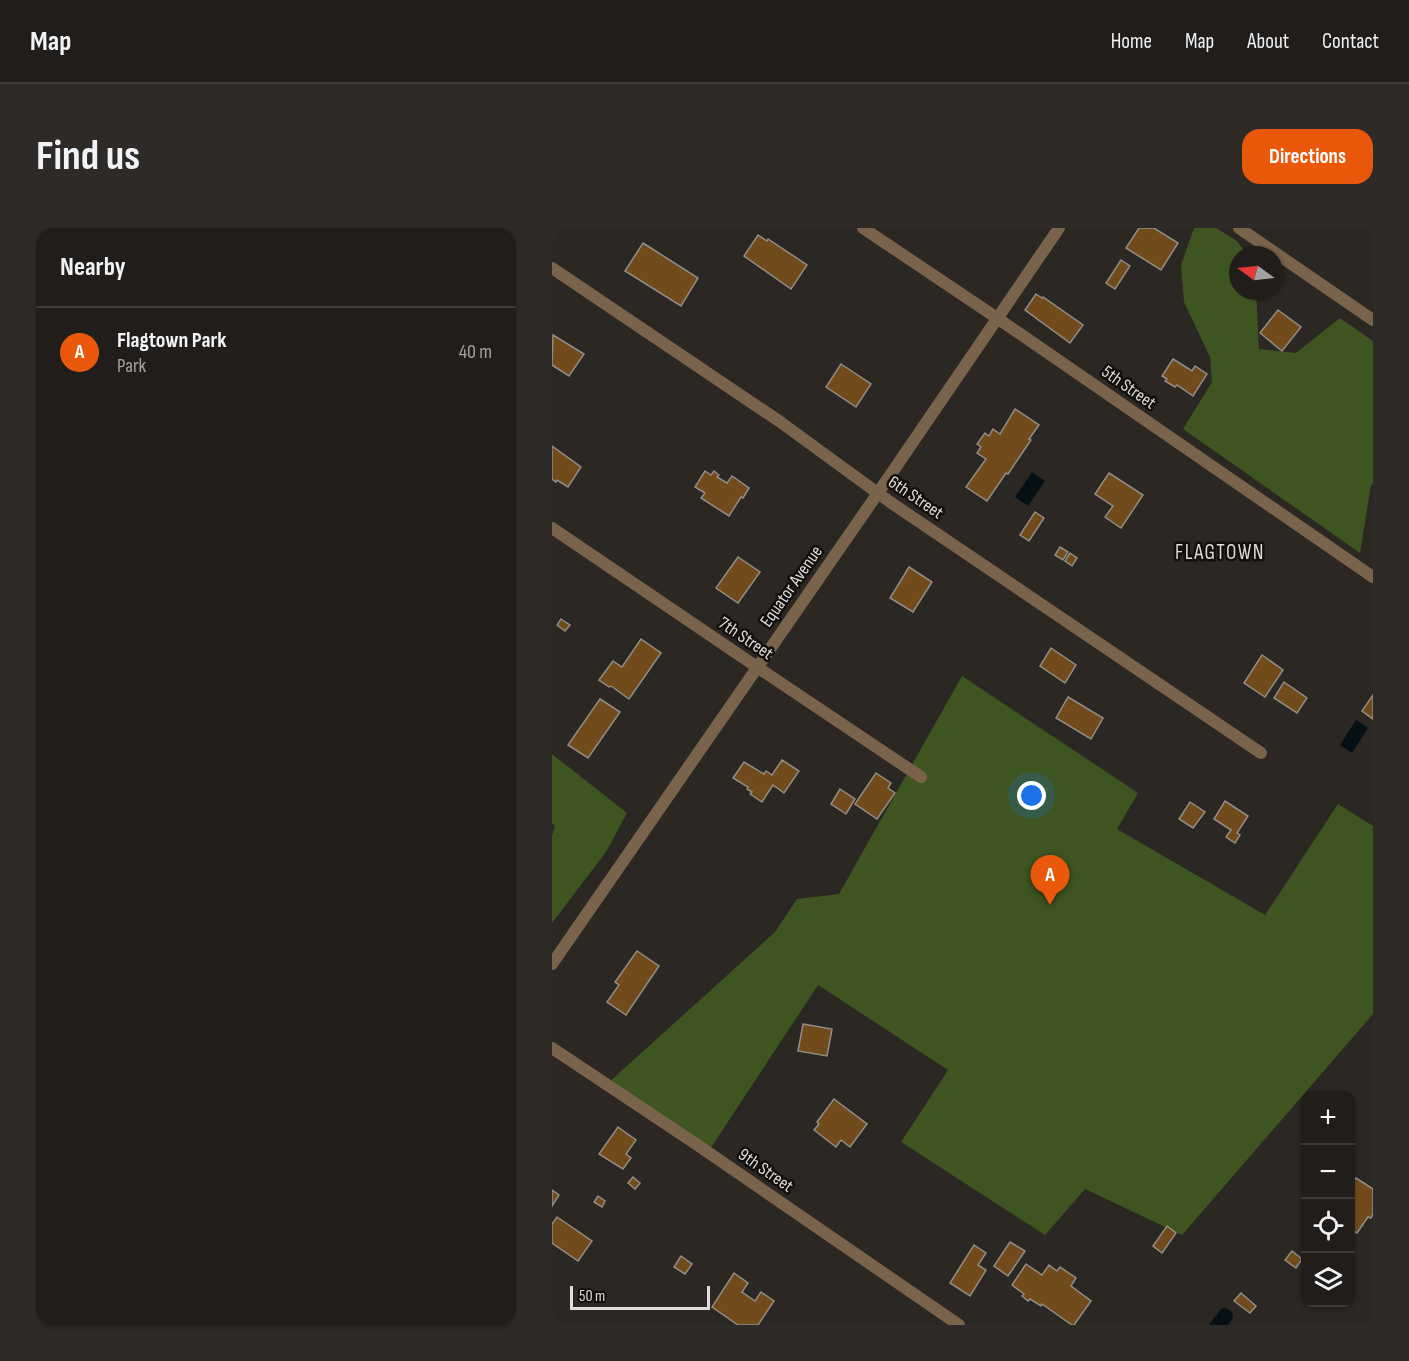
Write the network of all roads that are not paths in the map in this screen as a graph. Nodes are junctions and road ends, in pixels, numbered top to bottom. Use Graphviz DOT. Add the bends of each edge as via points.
graph roads {
  1 [pos="863,228"];
  2 [pos="1059,228"];
  3 [pos="1239,228"];
  4 [pos="552,268"];
  5 [pos="998,318"];
  6 [pos="1373,320"];
  7 [pos="878,494"];
  8 [pos="552,528"];
  9 [pos="1373,577"];
  10 [pos="757,667"];
  11 [pos="1261,753"];
  12 [pos="921,777"];
  13 [pos="552,964"];
  14 [pos="552,1047"];
  15 [pos="959,1325"];
  1 -- 5 [label="street, 5th Street"];
  2 -- 5 [label="street, Equator Avenue"];
  3 -- 6 [label="street"];
  4 -- 7 [label="street, 6th Street" via="779,421"];
  5 -- 7 [label="street, Equator Avenue"];
  5 -- 9 [label="street, 5th Street"];
  7 -- 10 [label="street, Equator Avenue"];
  7 -- 11 [label="street, 6th Street"];
  8 -- 10 [label="street, 7th Street"];
  10 -- 12 [label="street, 7th Street"];
  10 -- 13 [label="street, Equator Avenue"];
  14 -- 15 [label="street, 9th Street"];
}
